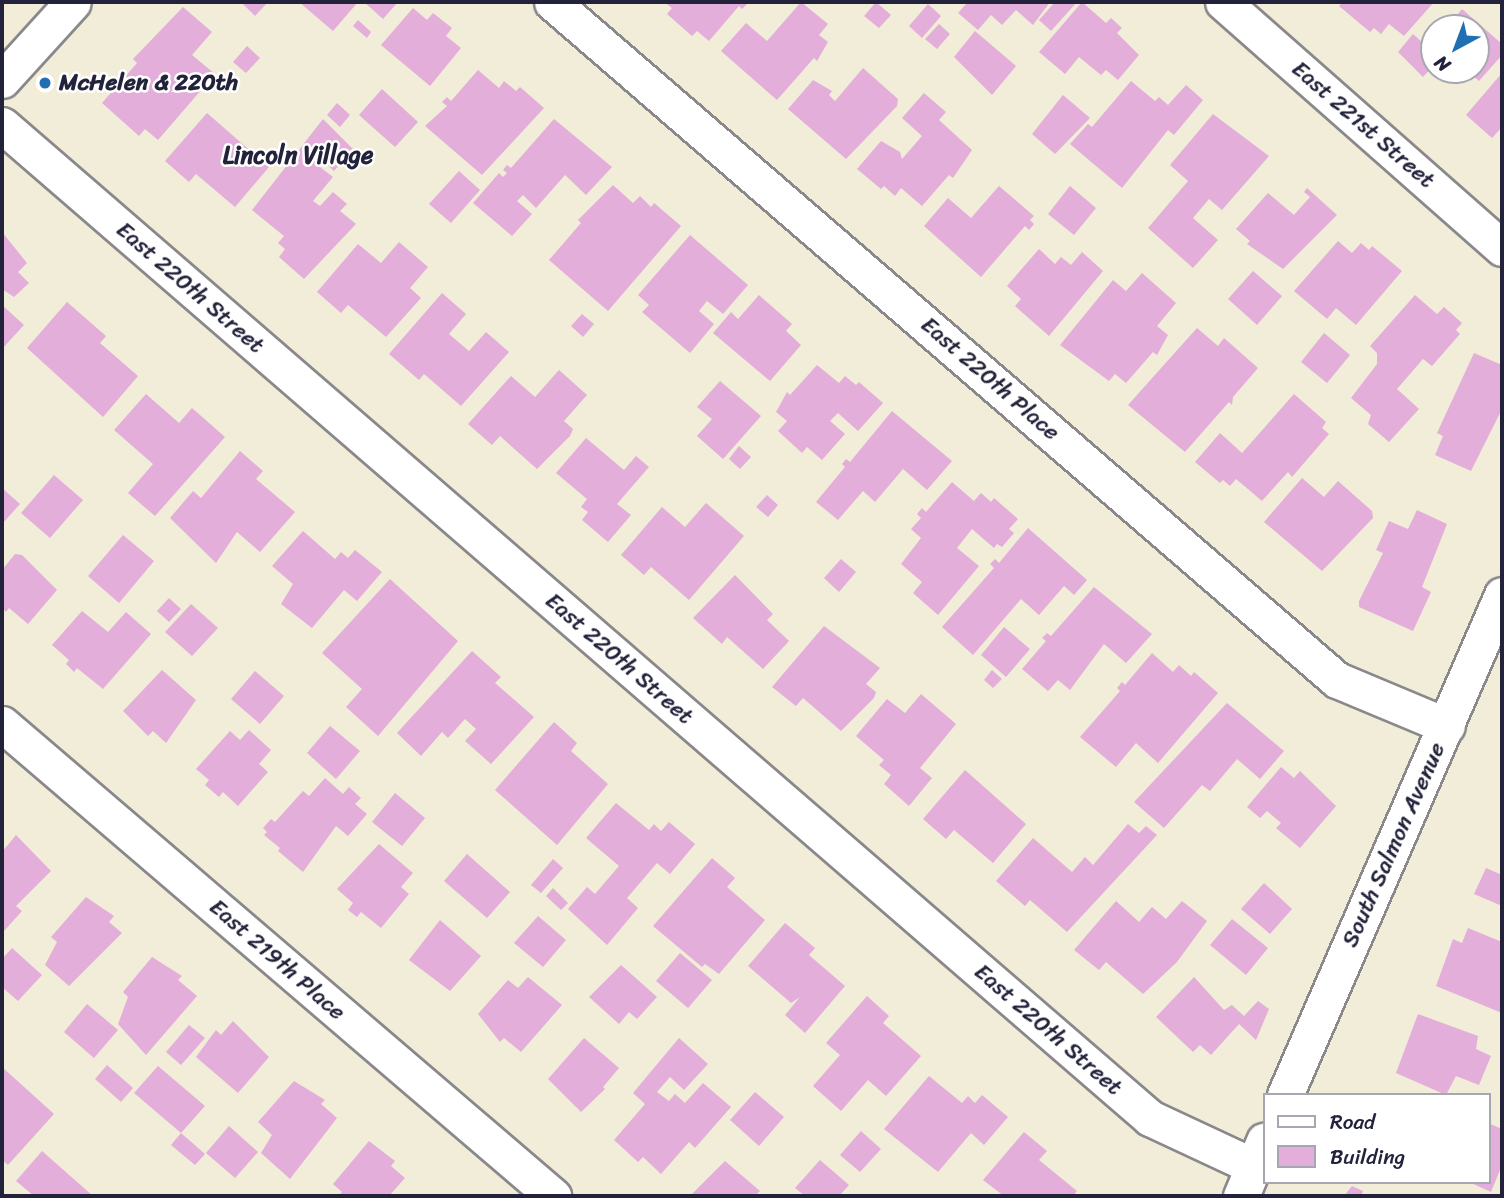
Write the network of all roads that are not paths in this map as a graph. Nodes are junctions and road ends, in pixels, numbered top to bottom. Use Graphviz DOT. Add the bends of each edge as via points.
graph roads {
  1 [pos="73,2"];
  2 [pos="552,2"];
  3 [pos="1223,2"];
  4 [pos="2,80"];
  5 [pos="2,125"];
  6 [pos="1502,248"];
  7 [pos="1502,595"];
  8 [pos="2,724"];
  9 [pos="1447,726"];
  10 [pos="1286,1093"];
  11 [pos="1253,1168"];
  12 [pos="553,1196"];
  1 -- 4 [label="street"];
  2 -- 9 [label="street, East 220th Place" via="1337,680"];
  3 -- 6 [label="street, East 221st Street"];
  5 -- 11 [label="street, East 220th Street" via="1150,1118"];
  7 -- 9 [label="street, South Salmon Avenue"];
  8 -- 12 [label="street, East 219th Place"];
  9 -- 10 [label="street, South Salmon Avenue"];
}
